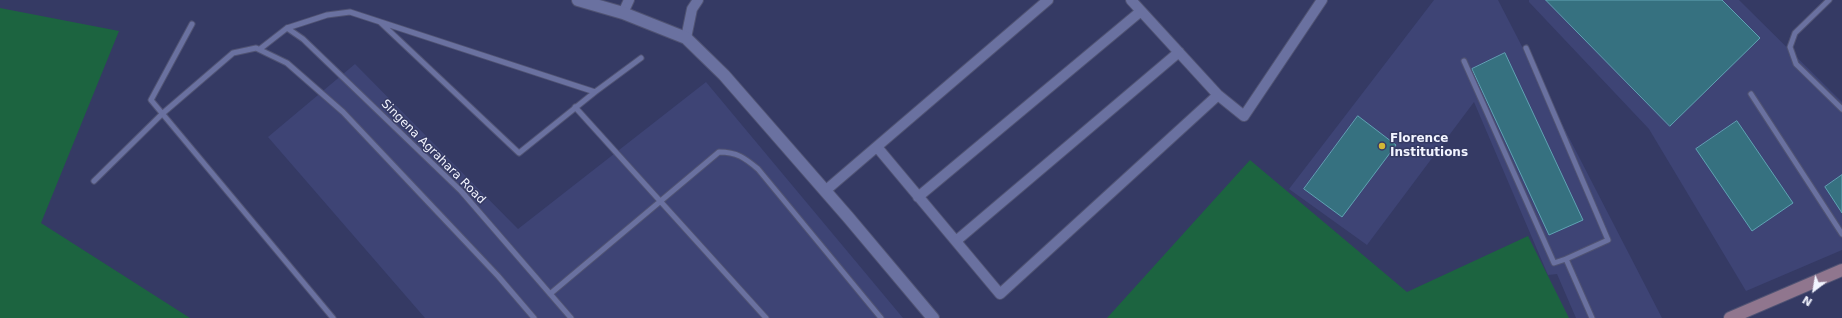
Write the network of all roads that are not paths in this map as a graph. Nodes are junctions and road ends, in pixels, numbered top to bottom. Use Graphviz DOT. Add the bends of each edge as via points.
graph roads {
  1 [pos="581,0"];
  2 [pos="629,0"];
  3 [pos="698,0"];
  4 [pos="1048,0"];
  5 [pos="1130,0"];
  6 [pos="1322,0"];
  7 [pos="1827,1"];
  8 [pos="1141,11"];
  9 [pos="623,13"];
  10 [pos="379,21"];
  11 [pos="192,24"];
  12 [pos="287,28"];
  13 [pos="686,38"];
  14 [pos="1526,48"];
  15 [pos="260,49"];
  16 [pos="1178,52"];
  17 [pos="641,58"];
  18 [pos="1464,61"];
  19 [pos="595,92"];
  20 [pos="1751,94"];
  21 [pos="1218,95"];
  22 [pos="575,107"];
  23 [pos="1842,109"];
  24 [pos="162,114"];
  25 [pos="877,147"];
  26 [pos="94,181"];
  27 [pos="826,191"];
  28 [pos="918,196"];
  29 [pos="661,201"];
  30 [pos="1842,234"];
  31 [pos="956,241"];
  32 [pos="1566,259"];
  33 [pos="1842,270"];
  34 [pos="550,294"];
  35 [pos="333,318"];
  36 [pos="534,318"];
  37 [pos="571,318"];
  38 [pos="766,318"];
  39 [pos="881,318"];
  40 [pos="933,318"];
  41 [pos="1592,318"];
  42 [pos="1730,318"];
  1 -- 9 [label="street"];
  2 -- 9 [label="street"];
  3 -- 13 [label="street" via="692,8"];
  4 -- 25 [label="street"];
  5 -- 8 [label="street"];
  6 -- 21 [label="street" via="1244,116"];
  7 -- 23 [label="lane" via="1795,33 1790,47 1796,64"];
  8 -- 16 [label="street"];
  8 -- 28 [label="street"];
  9 -- 13 [label="street"];
  10 -- 12 [label="lane" via="350,12 327,15"];
  10 -- 19 [label="lane"];
  10 -- 22 [label="lane" via="519,152"];
  11 -- 24 [label="lane" via="151,100"];
  12 -- 15 [label="lane"];
  12 -- 34 [label="lane, Singena Agrahara Road" via="303,39 461,191"];
  13 -- 27 [label="street" via="724,75"];
  14 -- 32 [label="lane" via="1608,240"];
  15 -- 24 [label="lane" via="233,53"];
  15 -- 36 [label="lane" via="287,63 343,112 488,265"];
  16 -- 21 [label="street"];
  16 -- 31 [label="street"];
  17 -- 19 [label="lane"];
  18 -- 32 [label="lane" via="1554,263"];
  19 -- 22 [label="lane"];
  20 -- 30 [label="lane"];
  21 -- 31 [label="street" via="1000,294"];
  22 -- 29 [label="lane"];
  24 -- 26 [label="lane"];
  24 -- 35 [label="lane"];
  25 -- 27 [label="street"];
  25 -- 28 [label="street"];
  27 -- 40 [label="street"];
  28 -- 31 [label="street"];
  29 -- 34 [label="lane"];
  29 -- 38 [label="lane"];
  29 -- 39 [label="lane" via="719,152 732,152 744,157 758,169"];
  32 -- 41 [label="lane"];
  33 -- 42 [label="main road"];
  34 -- 37 [label="lane, Singena Agrahara Road"];
}
